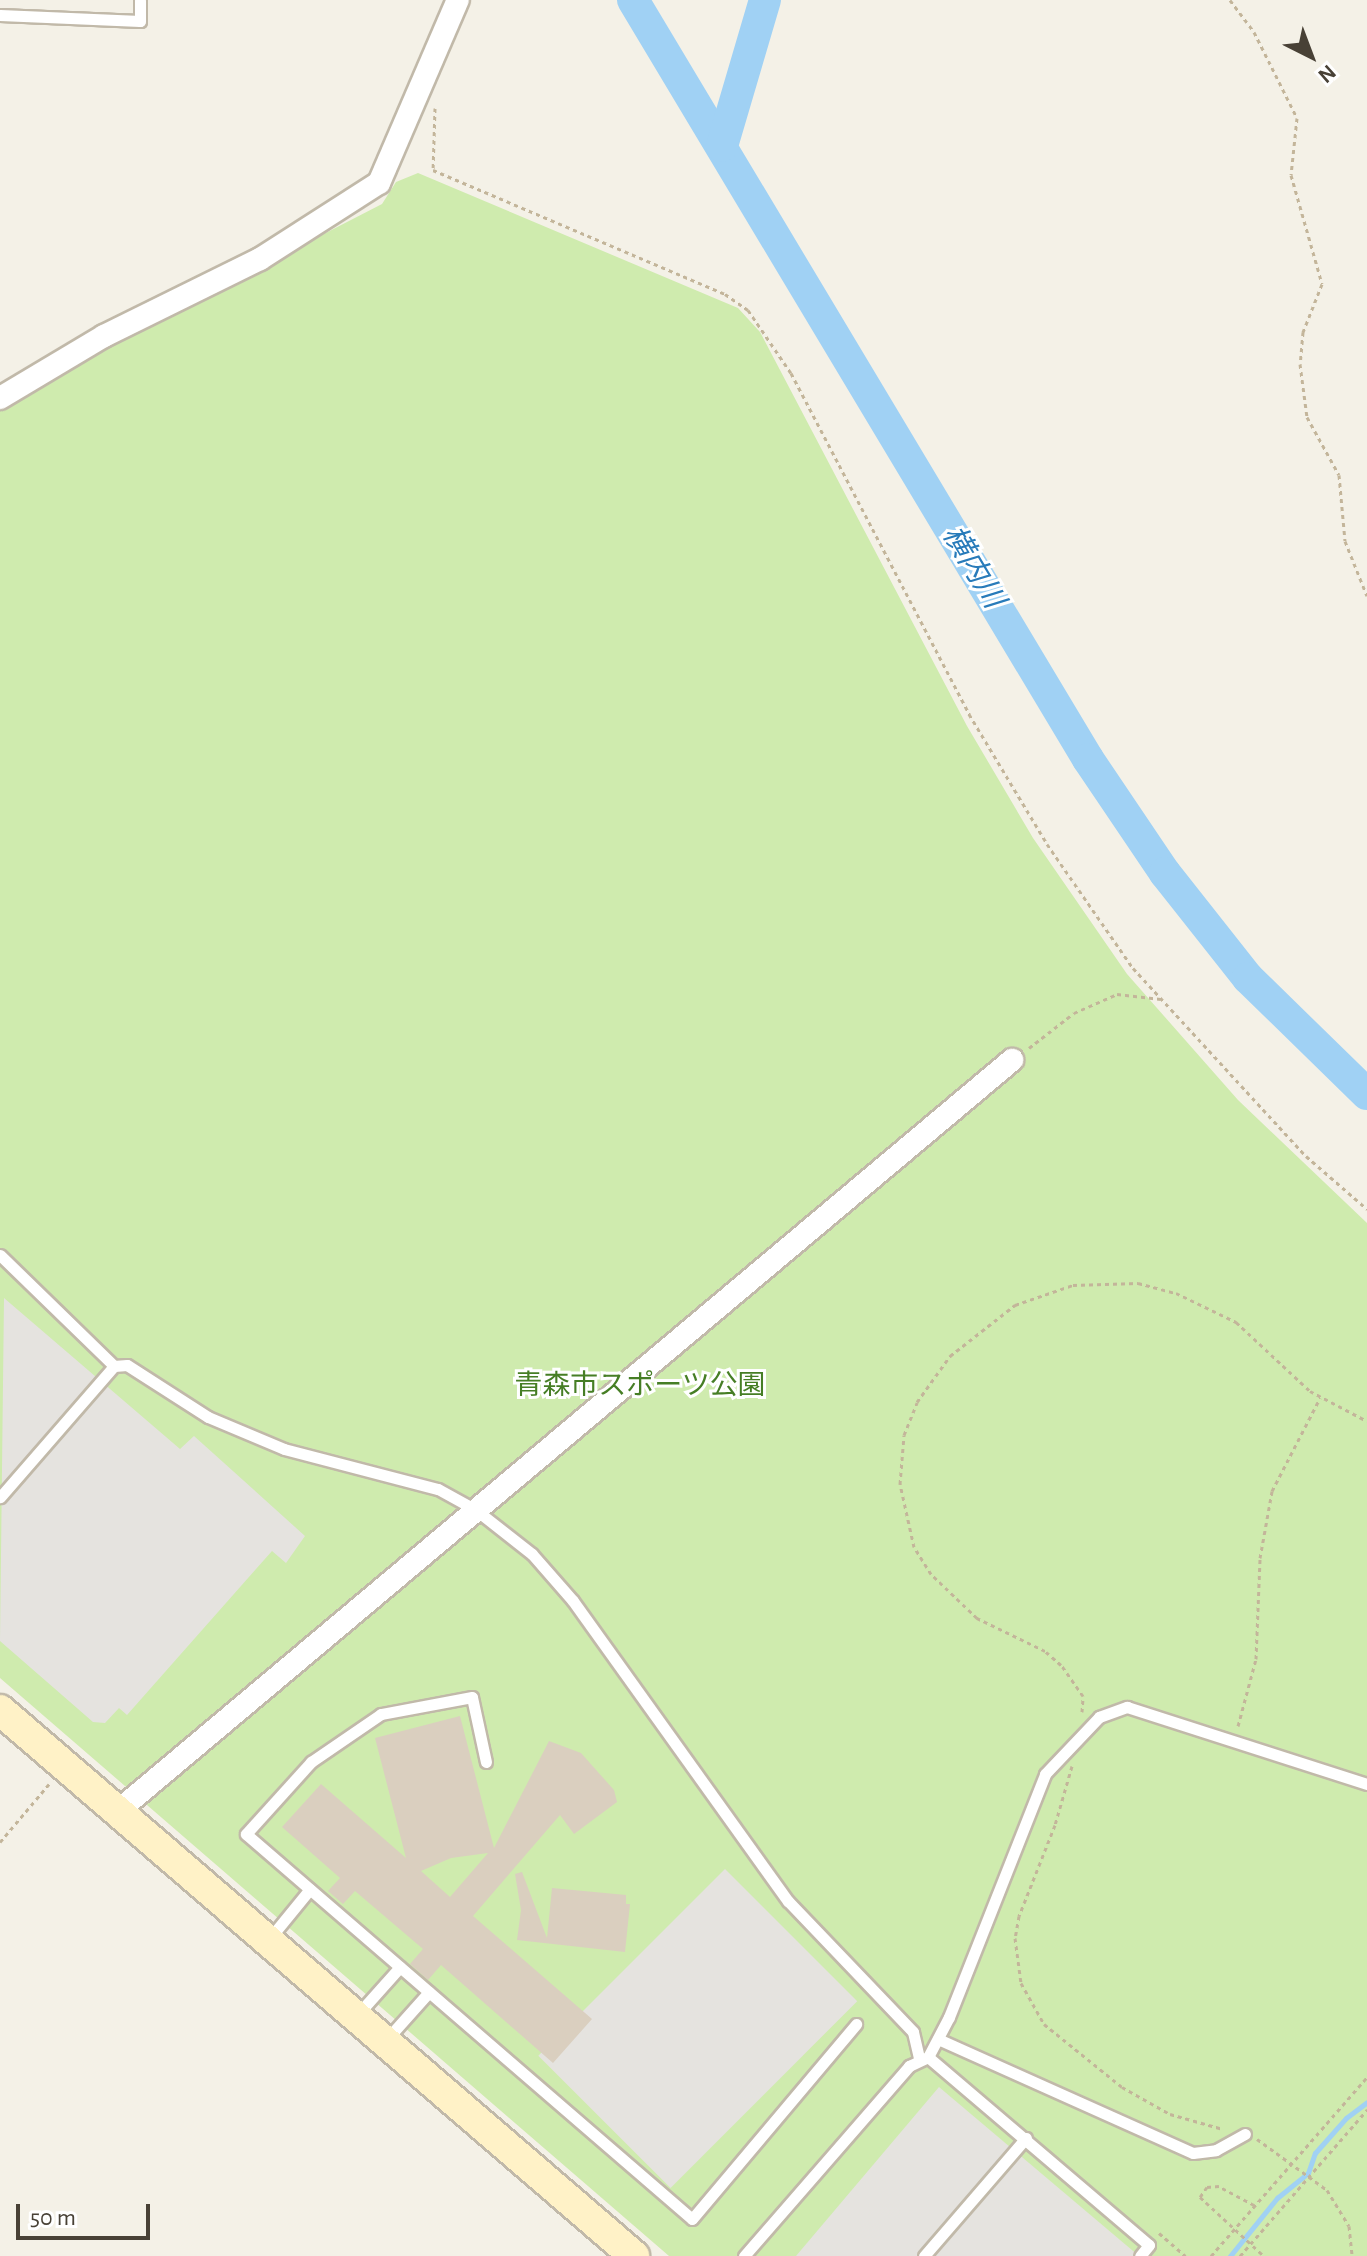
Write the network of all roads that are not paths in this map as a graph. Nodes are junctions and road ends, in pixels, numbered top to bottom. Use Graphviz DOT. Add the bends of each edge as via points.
graph roads {
  1 [pos="140,0"];
  2 [pos="458,0"];
  3 [pos="0,15"];
  4 [pos="0,398"];
  5 [pos="1012,1060"];
  6 [pos="0,1255"];
  7 [pos="114,1366"];
  8 [pos="0,1497"];
  9 [pos="476,1510"];
  10 [pos="0,1710"];
  11 [pos="486,1762"];
  12 [pos="1367,1784"];
  13 [pos="118,1811"];
  14 [pos="310,1889"];
  15 [pos="268,1941"];
  16 [pos="400,1967"];
  17 [pos="429,1992"];
  18 [pos="356,2017"];
  19 [pos="856,2024"];
  20 [pos="938,2039"];
  21 [pos="385,2042"];
  22 [pos="923,2058"];
  23 [pos="1245,2134"];
  24 [pos="1026,2138"];
  25 [pos="634,2256"];
  26 [pos="744,2256"];
  27 [pos="924,2256"];
  28 [pos="1140,2256"];
  1 -- 3 [label="lane" via="140,21"];
  2 -- 4 [label="street" via="379,183 260,259 104,336"];
  5 -- 9 [label="street"];
  6 -- 7 [label="lane"];
  7 -- 8 [label="lane"];
  7 -- 9 [label="lane" via="127,1365 176,1399 272,1444 405,1476"];
  9 -- 13 [label="street"];
  9 -- 22 [label="lane" via="555,1576 788,1901 913,2032"];
  10 -- 13 [label="street"];
  11 -- 14 [label="lane" via="472,1697 381,1714 341,1737 246,1834"];
  12 -- 20 [label="lane" via="1127,1707 1099,1717 1045,1774"];
  13 -- 15 [label="street"];
  14 -- 15 [label="lane"];
  14 -- 16 [label="lane"];
  15 -- 18 [label="street"];
  16 -- 17 [label="lane"];
  16 -- 18 [label="lane"];
  17 -- 19 [label="lane" via="692,2219"];
  17 -- 21 [label="lane"];
  18 -- 21 [label="street"];
  20 -- 22 [label="lane"];
  20 -- 23 [label="lane" via="1193,2153 1216,2150"];
  21 -- 25 [label="street"];
  22 -- 24 [label="lane"];
  22 -- 26 [label="lane"];
  24 -- 27 [label="lane"];
  24 -- 28 [label="lane" via="1149,2245"];
}
